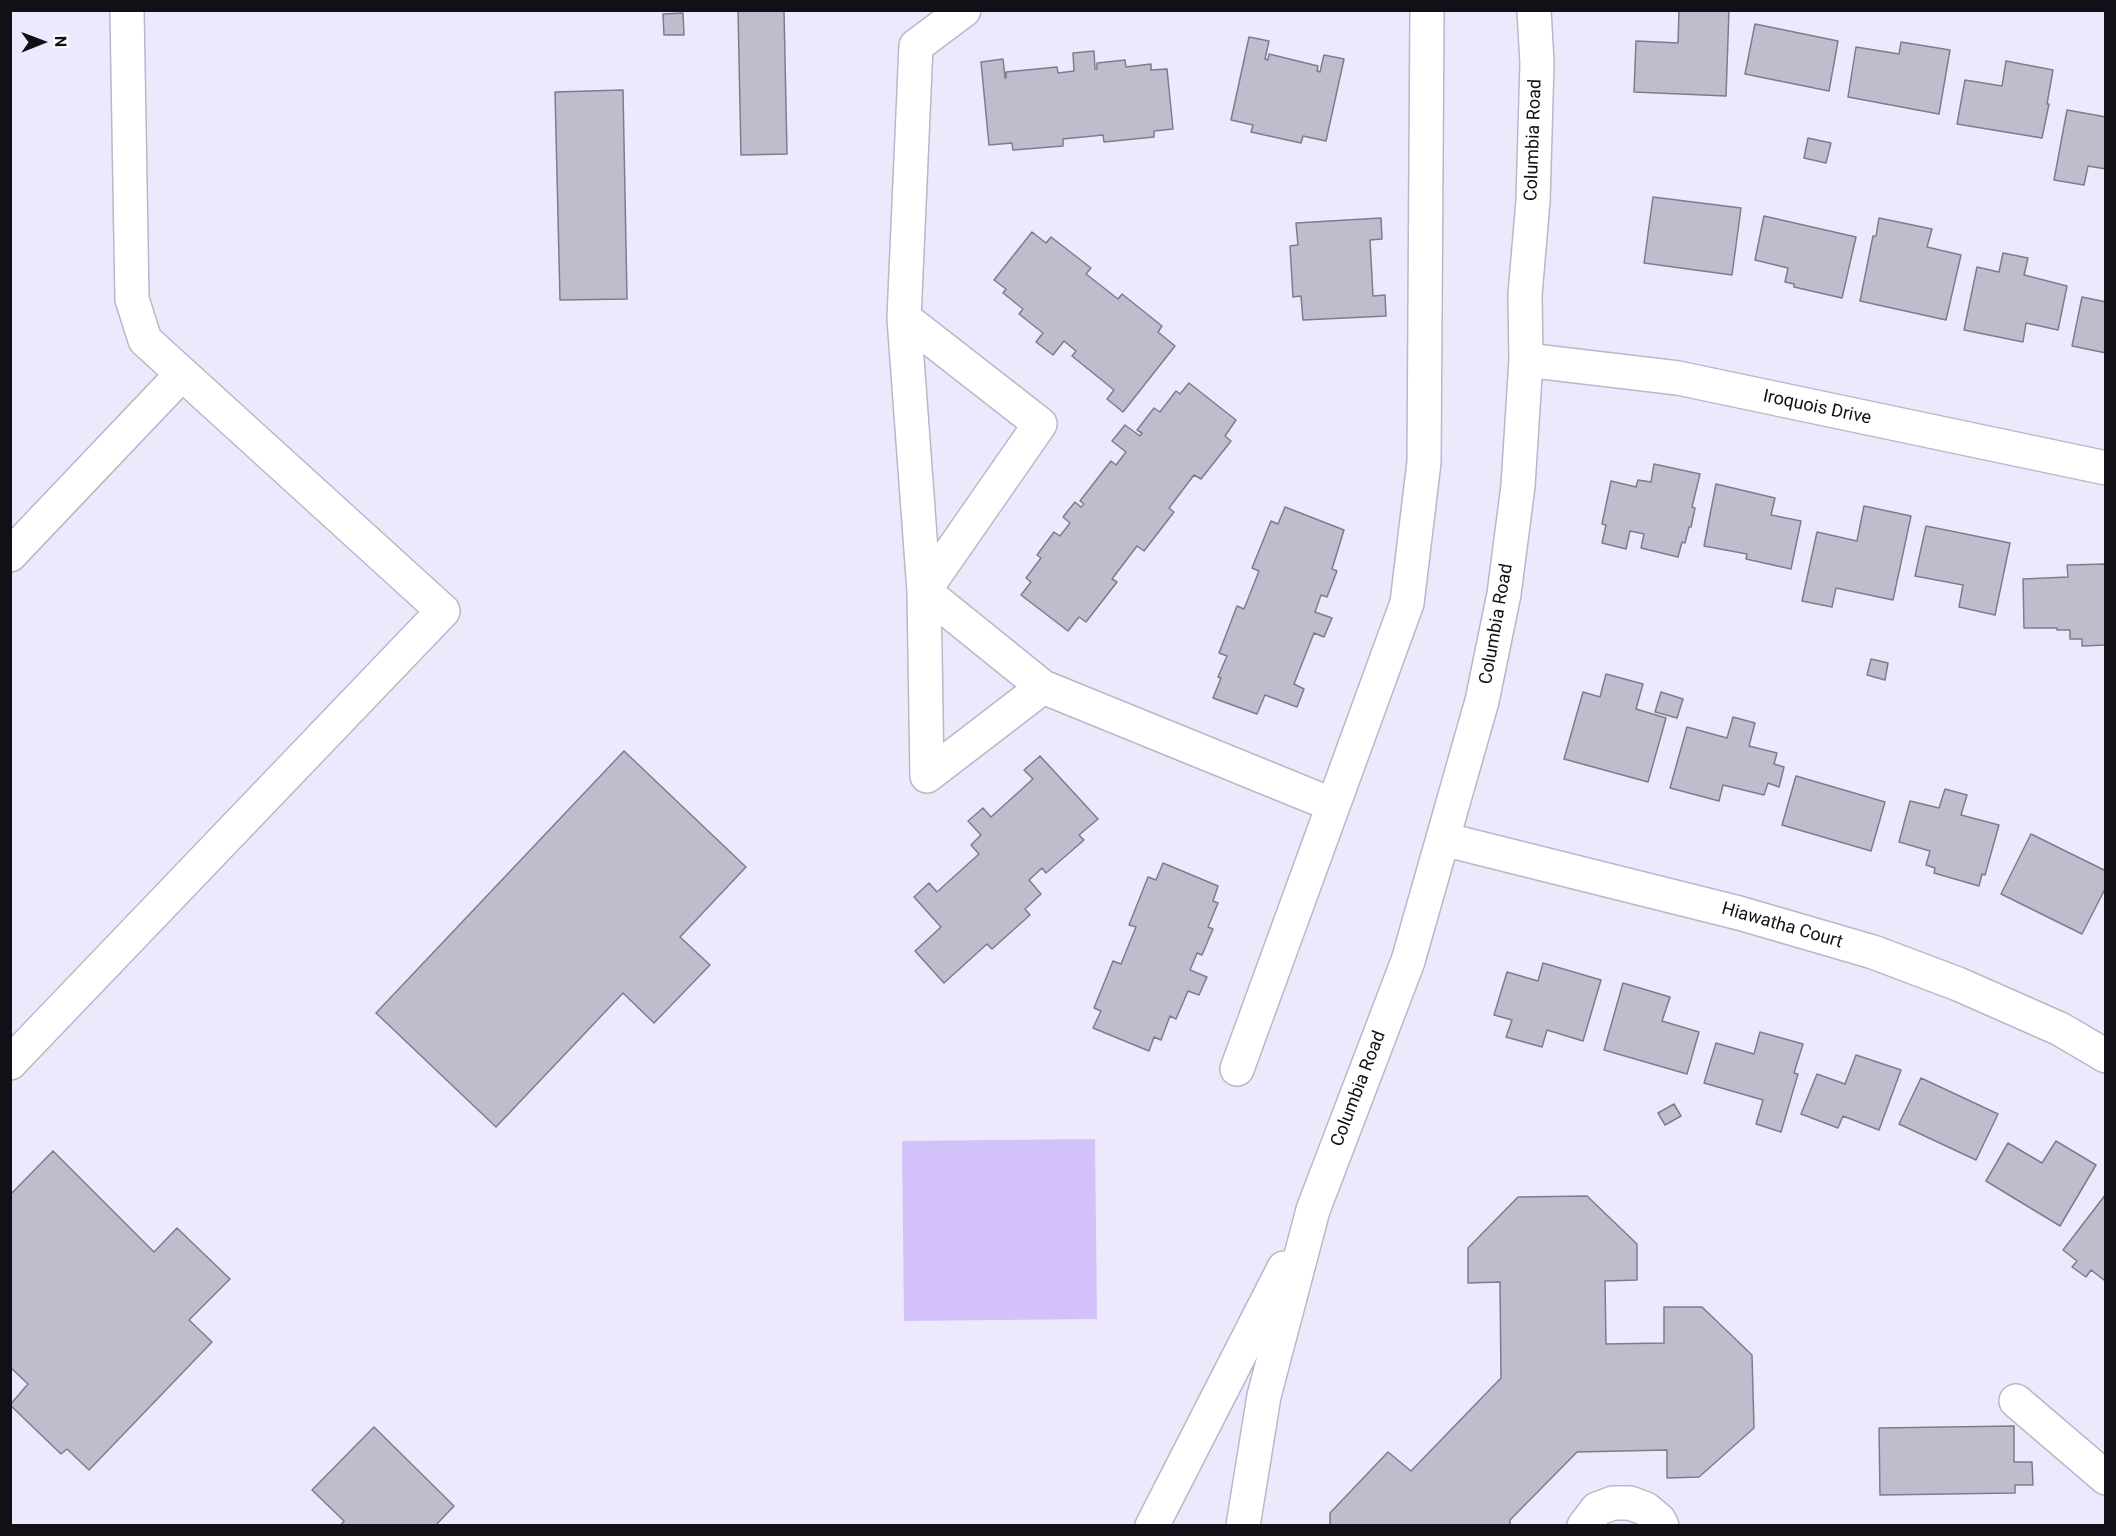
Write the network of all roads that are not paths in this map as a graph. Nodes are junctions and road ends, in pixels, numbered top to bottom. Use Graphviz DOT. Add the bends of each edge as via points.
graph roads {
  1 [pos="128,10"];
  2 [pos="964,10"];
  3 [pos="1427,10"];
  4 [pos="1534,10"];
  5 [pos="904,318"];
  6 [pos="1526,360"];
  7 [pos="182,374"];
  8 [pos="2106,468"];
  9 [pos="10,555"];
  10 [pos="924,591"];
  11 [pos="1043,687"];
  12 [pos="1333,805"];
  13 [pos="1443,839"];
  14 [pos="2106,1056"];
  15 [pos="10,1064"];
  16 [pos="1237,1069"];
  17 [pos="1313,1210"];
  18 [pos="2016,1401"];
  19 [pos="2106,1478"];
  20 [pos="1152,1526"];
  21 [pos="1243,1526"];
  22 [pos="1584,1526"];
  23 [pos="1662,1526"];
  1 -- 7 [label="street" via="132,299 144,340"];
  2 -- 5 [label="street" via="916,46"];
  3 -- 12 [label="street" via="1424,462 1407,603"];
  4 -- 6 [label="street, Columbia Road" via="1537,63 1533,201 1525,295"];
  5 -- 10 [label="street"];
  5 -- 10 [label="street" via="1040,424"];
  6 -- 8 [label="street, Iroquois Drive" via="1678,378"];
  6 -- 13 [label="street, Columbia Road" via="1518,486 1504,594 1482,700"];
  7 -- 9 [label="street"];
  7 -- 15 [label="street" via="443,611"];
  10 -- 11 [label="street"];
  10 -- 11 [label="street" via="927,776"];
  11 -- 12 [label="street"];
  12 -- 16 [label="street"];
  13 -- 14 [label="street, Hiawatha Court" via="1739,913 1873,952 2060,1029"];
  13 -- 17 [label="street, Columbia Road" via="1408,961"];
  17 -- 20 [label="street, Columbia Road"];
  17 -- 21 [label="street, Columbia Road" via="1264,1396"];
  18 -- 19 [label="street"];
  22 -- 23 [label="street" via="1597,1509 1613,1503 1630,1503 1646,1509"];
}
